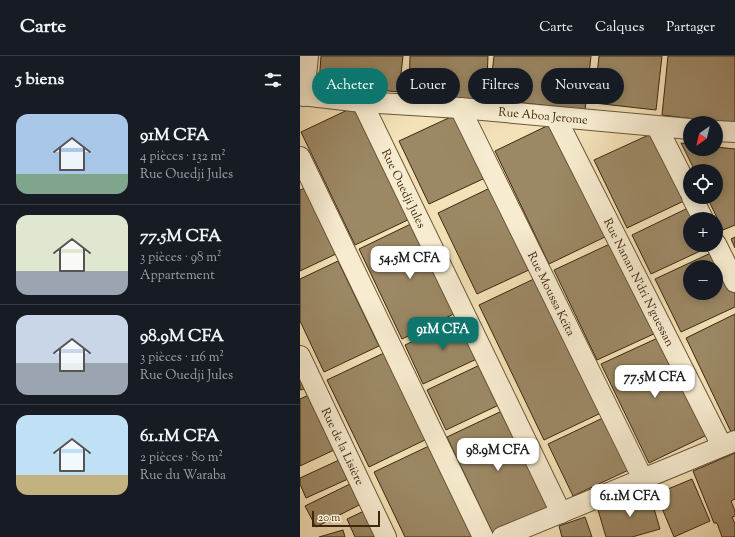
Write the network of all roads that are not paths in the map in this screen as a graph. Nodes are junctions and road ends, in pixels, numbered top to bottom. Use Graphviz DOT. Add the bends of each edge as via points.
graph roads {
  1 [pos="308,56"];
  2 [pos="302,95"];
  3 [pos="312,96"];
  4 [pos="363,104"];
  5 [pos="388,104"];
  6 [pos="460,108"];
  7 [pos="556,118"];
  8 [pos="657,127"];
  9 [pos="683,129"];
  10 [pos="723,131"];
  11 [pos="735,132"];
  12 [pos="300,157"];
  13 [pos="683,178"];
  14 [pos="720,252"];
  15 [pos="735,282"];
  16 [pos="300,356"];
  17 [pos="728,444"];
  18 [pos="643,479"];
  19 [pos="561,513"];
  20 [pos="386,537"];
  21 [pos="483,537"];
  22 [pos="502,537"];
  1 -- 2 [label="street"];
  2 -- 3 [label="street, Rue Aboa Jerome"];
  4 -- 19 [label="street, Rue Ouedji Jules"];
  5 -- 6 [label="street, Rue Aboa Jerome"];
  6 -- 7 [label="street, Rue Aboa Jerome"];
  6 -- 18 [label="street, Rue Moussa Keïta"];
  7 -- 8 [label="street, Rue Aboa Jerome"];
  7 -- 17 [label="street, Rue Nanan N'dri N'guessan"];
  8 -- 9 [label="street, Rue Aboa Jerome"];
  8 -- 13 [label="street"];
  10 -- 11 [label="street"];
  12 -- 21 [label="street"];
  14 -- 15 [label="street"];
  16 -- 20 [label="street, Rue de la Lisière"];
  17 -- 18 [label="street"];
  18 -- 19 [label="street"];
  19 -- 22 [label="street"];
}
